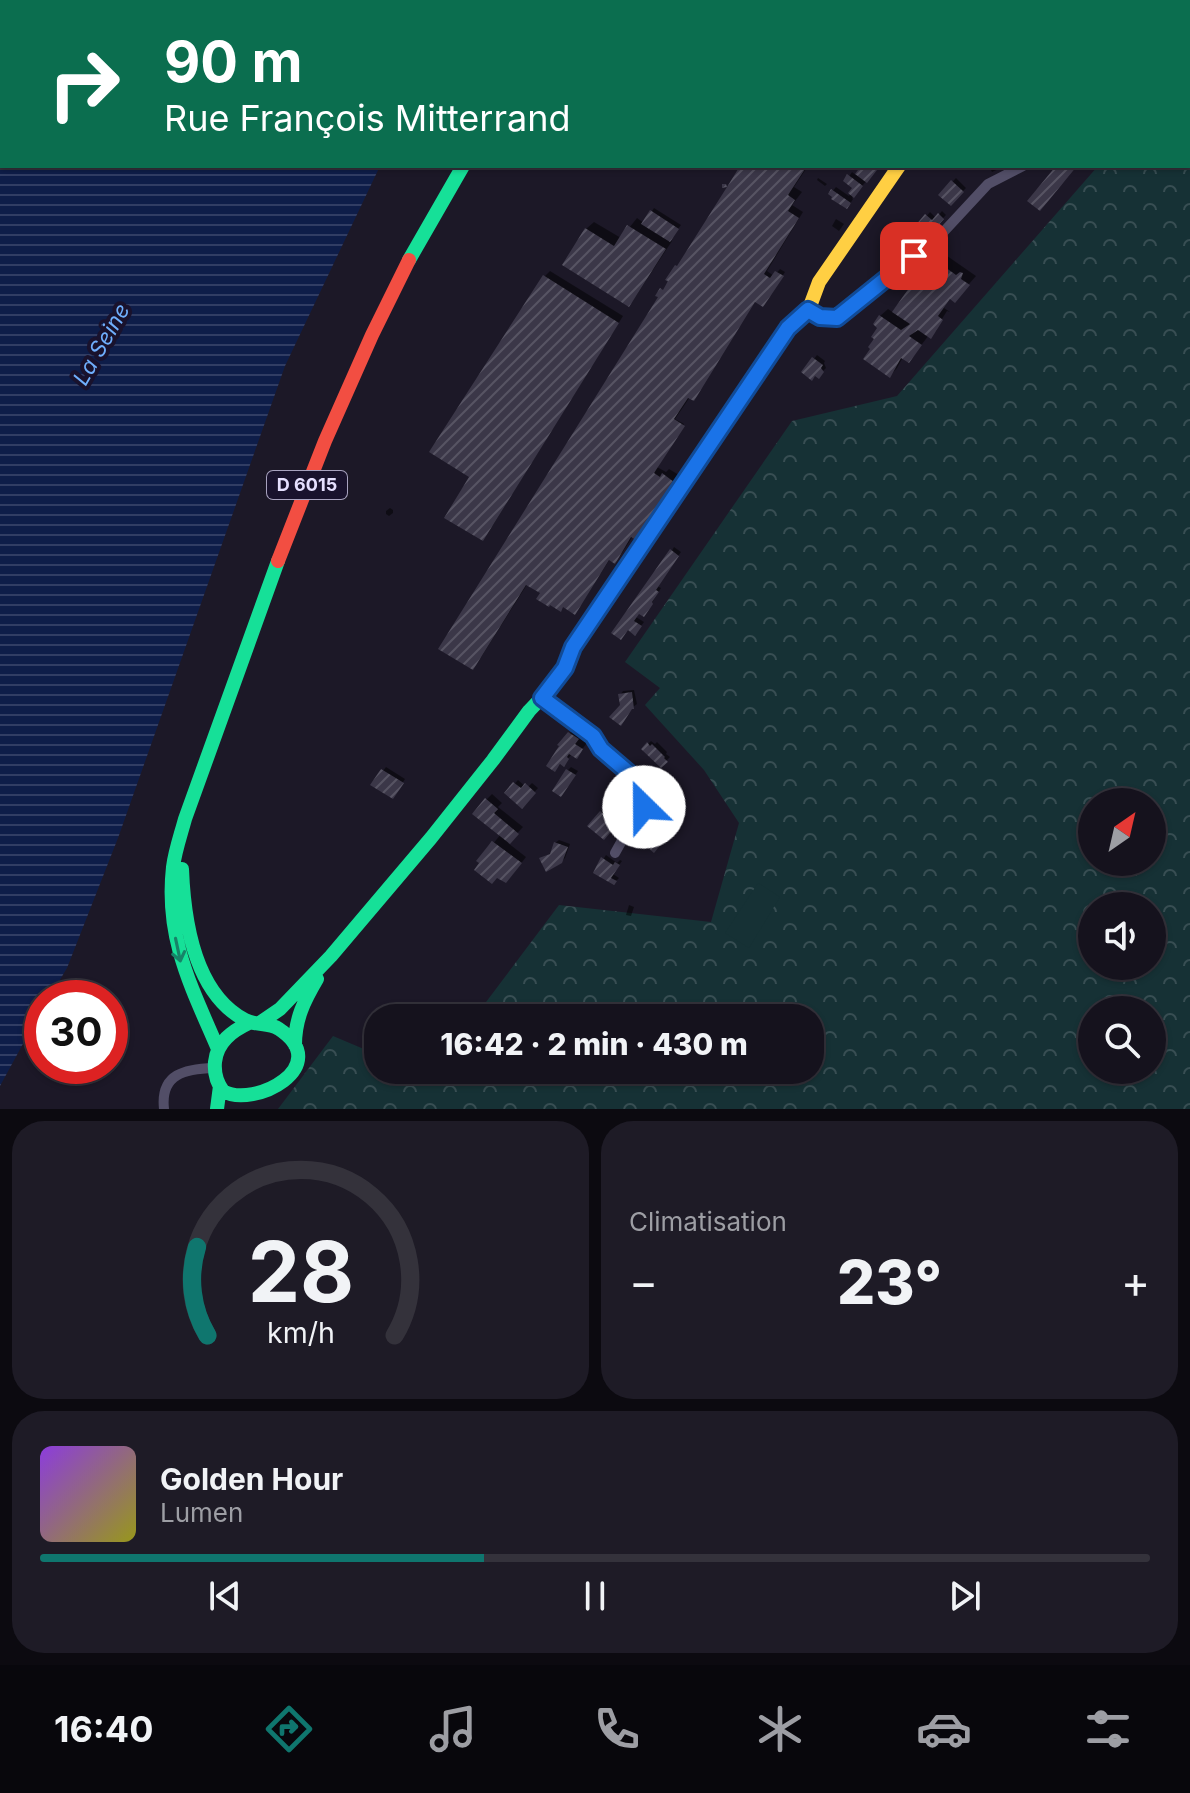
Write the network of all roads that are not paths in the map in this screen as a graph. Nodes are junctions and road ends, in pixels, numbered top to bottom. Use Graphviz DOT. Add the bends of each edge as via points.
graph roads {
  1 [pos="462,168"];
  2 [pos="898,168"];
  3 [pos="1019,168"];
  4 [pos="808,310"];
  5 [pos="542,698"];
  6 [pos="185,819"];
  7 [pos="615,853"];
  8 [pos="331,956"];
  9 [pos="255,1022"];
  10 [pos="295,1045"];
  11 [pos="218,1049"];
  12 [pos="214,1068"];
  13 [pos="220,1086"];
  14 [pos="281,1099"];
  15 [pos="258,1108"];
  16 [pos="164,1109"];
  17 [pos="217,1109"];
  1 -- 6 [label="main road, D 6015" via="406,266 325,441"];
  2 -- 4 [label="main road" via="819,282"];
  3 -- 4 [label="street" via="988,184 936,240 837,318"];
  4 -- 5 [label="main road" via="788,328"];
  5 -- 7 [label="street" via="593,736 647,793"];
  5 -- 8 [label="main road"];
  6 -- 9 [label="main road, D 6015" via="182,893 199,963 218,998"];
  6 -- 11 [label="main road, D 6015, one-way" via="173,863 172,920 182,965"];
  8 -- 9 [label="main road" via="280,1009"];
  8 -- 10 [label="main road" via="298,1010"];
  9 -- 10 [label="main road" via="273,1025"];
  9 -- 11 [label="main road" via="229,1032"];
  10 -- 14 [label="main road" via="299,1073"];
  11 -- 12 [label="main road"];
  12 -- 13 [label="main road"];
  12 -- 16 [label="street" via="176,1076 165,1090"];
  13 -- 15 [label="main road" via="237,1102"];
  13 -- 17 [label="main road"];
}
